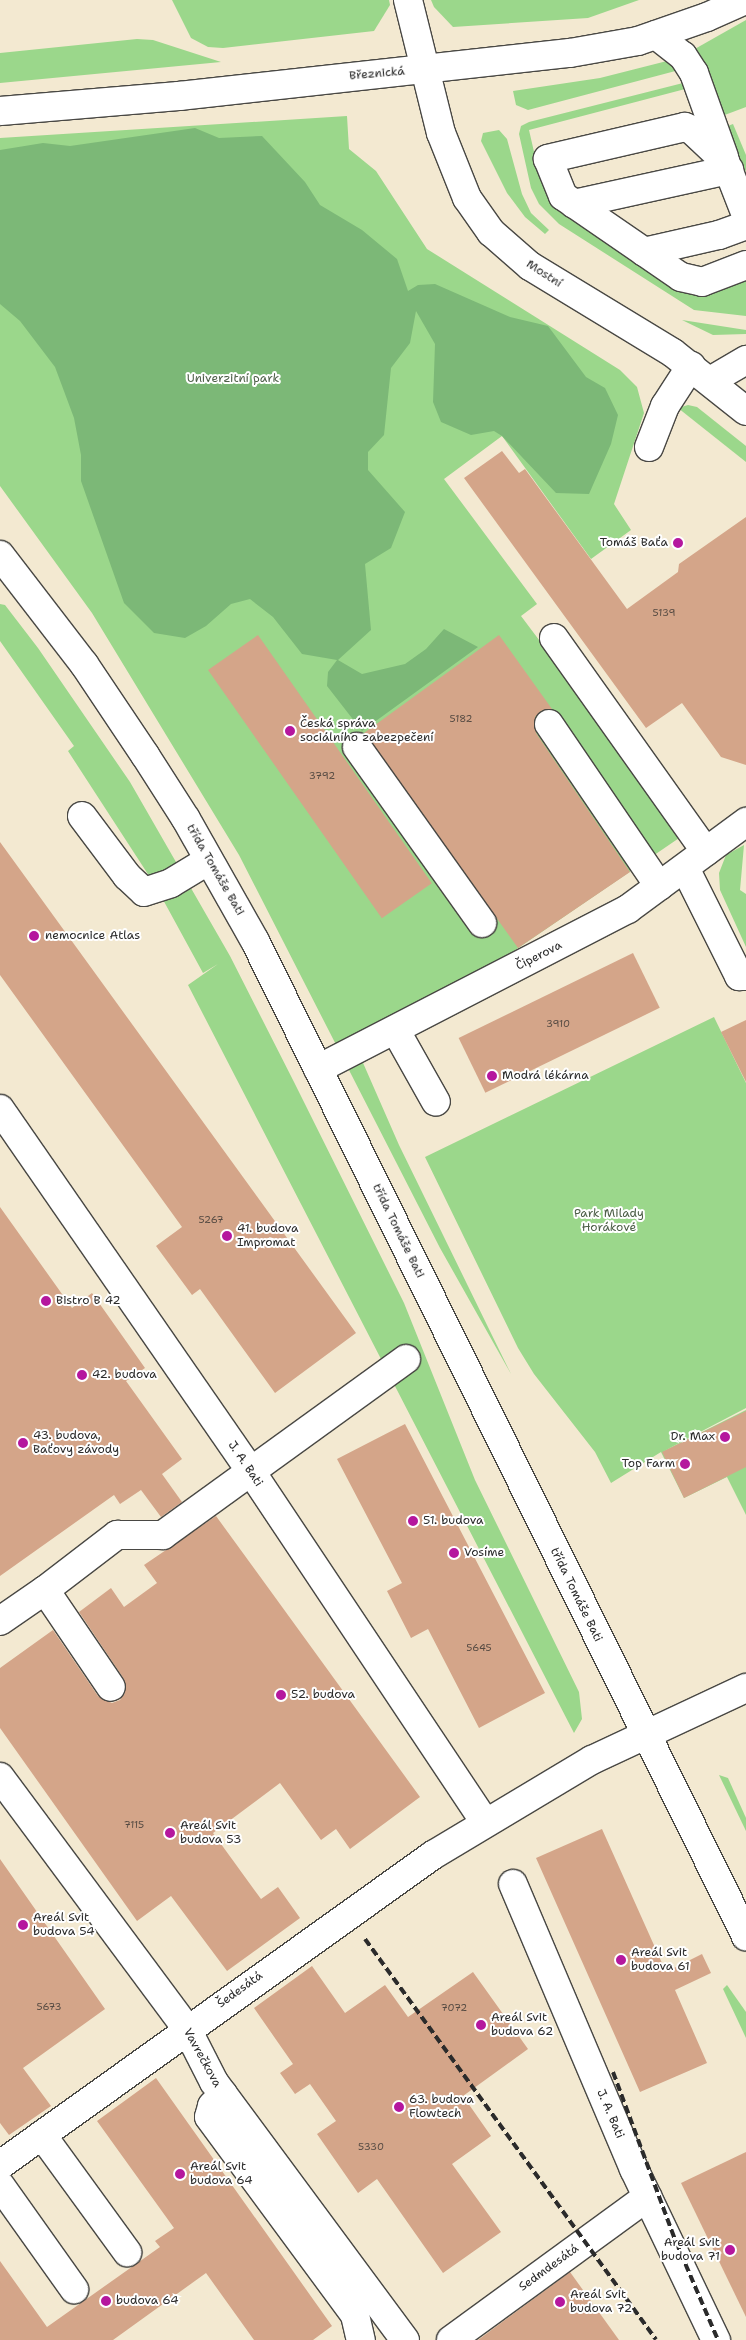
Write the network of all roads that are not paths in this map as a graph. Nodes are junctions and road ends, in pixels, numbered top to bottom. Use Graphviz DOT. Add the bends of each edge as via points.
graph roads {
  1 [pos="408,0"];
  2 [pos="745,0"];
  3 [pos="656,35"];
  4 [pos="424,70"];
  5 [pos="0,111"];
  6 [pos="727,165"];
  7 [pos="574,204"];
  8 [pos="746,215"];
  9 [pos="746,225"];
  10 [pos="644,252"];
  11 [pos="746,265"];
  12 [pos="746,360"];
  13 [pos="701,373"];
  14 [pos="746,410"];
  15 [pos="649,447"];
  16 [pos="0,555"];
  17 [pos="554,638"];
  18 [pos="549,724"];
  19 [pos="357,747"];
  20 [pos="82,816"];
  21 [pos="745,823"];
  22 [pos="209,860"];
  23 [pos="695,860"];
  24 [pos="659,886"];
  25 [pos="482,922"];
  26 [pos="746,976"];
  27 [pos="396,1031"];
  28 [pos="318,1069"];
  29 [pos="436,1102"];
  30 [pos="2,1117"];
  31 [pos="406,1359"];
  32 [pos="250,1470"];
  33 [pos="45,1590"];
  34 [pos="0,1620"];
  35 [pos="111,1687"];
  36 [pos="746,1688"];
  37 [pos="646,1735"];
  38 [pos="0,1777"];
  39 [pos="485,1822"];
  40 [pos="513,1884"];
  41 [pos="746,1936"];
  42 [pos="187,2029"];
  43 [pos="223,2094"];
  44 [pos="42,2135"];
  45 [pos="0,2166"];
  46 [pos="0,2185"];
  47 [pos="647,2197"];
  48 [pos="127,2252"];
  49 [pos="74,2289"];
  50 [pos="361,2340"];
  51 [pos="405,2340"];
  52 [pos="451,2340"];
  53 [pos="716,2340"];
  1 -- 4 [label="street, Mostní"];
  2 -- 3 [label="street, Březnická"];
  3 -- 4 [label="street, Březnická" via="570,53"];
  3 -- 6 [label="street" via="683,56 694,73"];
  4 -- 5 [label="street, Březnická"];
  4 -- 13 [label="street, Mostní" via="456,174 467,198 491,232 530,266"];
  6 -- 7 [label="street"];
  6 -- 7 [label="street" via="692,130 677,127 548,159 563,196"];
  6 -- 8 [label="street"];
  7 -- 10 [label="street"];
  9 -- 10 [label="street" via="719,235"];
  10 -- 11 [label="street" via="689,281 716,279"];
  12 -- 13 [label="street"];
  13 -- 14 [label="street, Mostní"];
  13 -- 15 [label="street" via="665,406"];
  16 -- 22 [label="street, třída Tomáše Bati" via="84,664"];
  17 -- 23 [label="street"];
  18 -- 24 [label="street"];
  19 -- 25 [label="street"];
  20 -- 22 [label="street" via="144,892 171,883"];
  21 -- 23 [label="street, Čiperova"];
  22 -- 28 [label="street, třída Tomáše Bati" via="255,941"];
  23 -- 24 [label="street, Čiperova"];
  23 -- 26 [label="street" via="739,976"];
  24 -- 27 [label="street, Čiperova" via="628,909"];
  27 -- 28 [label="street, Čiperova"];
  27 -- 29 [label="street"];
  28 -- 37 [label="street, třída Tomáše Bati"];
  30 -- 32 [label="street, J. A. Bati"];
  31 -- 32 [label="street"];
  32 -- 33 [label="street" via="163,1535 117,1535"];
  32 -- 39 [label="street, J. A. Bati"];
  33 -- 34 [label="street"];
  33 -- 35 [label="street"];
  36 -- 37 [label="street, Šedesátá"];
  37 -- 39 [label="street, Šedesátá" via="592,1760"];
  37 -- 41 [label="street, třída Tomáše Bati"];
  38 -- 42 [label="street, Vavrečkova"];
  39 -- 42 [label="street, Šedesátá" via="384,1887"];
  40 -- 47 [label="street, J. A. Bati"];
  42 -- 43 [label="street, Vavrečkova"];
  42 -- 44 [label="street, Šedesátá"];
  43 -- 50 [label="street" via="212,2106 210,2117 355,2315"];
  43 -- 51 [label="street, Vavrečkova"];
  44 -- 45 [label="street, Šedesátá"];
  44 -- 48 [label="street"];
  46 -- 49 [label="street"];
  47 -- 52 [label="street, Sedmdesátá"];
  47 -- 53 [label="street, J. A. Bati"];
}
